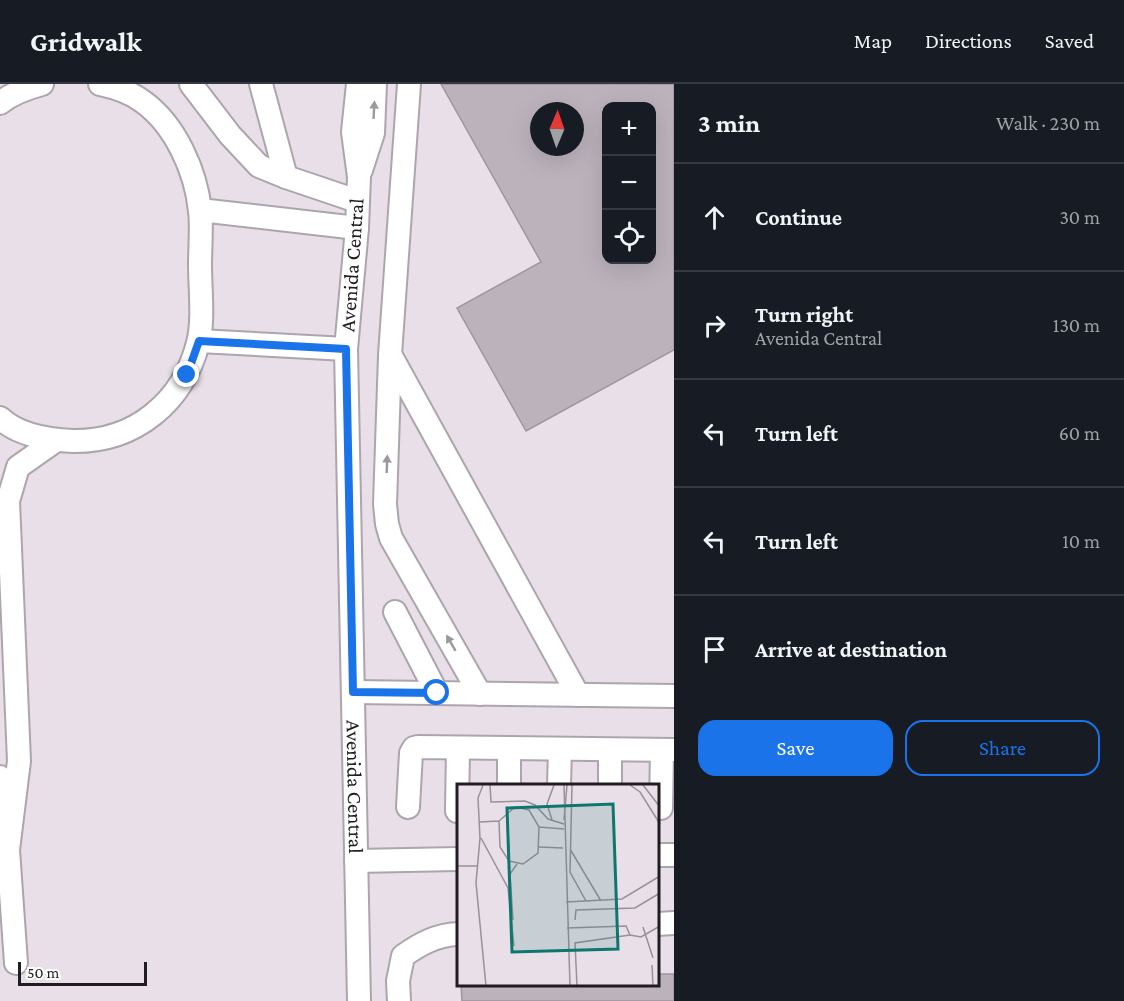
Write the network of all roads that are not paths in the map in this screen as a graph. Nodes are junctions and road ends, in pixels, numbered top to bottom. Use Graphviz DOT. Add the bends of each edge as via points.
graph roads {
  1 [pos="42,84"];
  2 [pos="100,84"];
  3 [pos="191,84"];
  4 [pos="261,84"];
  5 [pos="358,84"];
  6 [pos="375,84"];
  7 [pos="409,84"];
  8 [pos="0,103"];
  9 [pos="286,177"];
  10 [pos="359,177"];
  11 [pos="357,201"];
  12 [pos="200,210"];
  13 [pos="357,228"];
  14 [pos="199,341"];
  15 [pos="346,349"];
  16 [pos="390,355"];
  17 [pos="0,418"];
  18 [pos="55,441"];
  19 [pos="395,612"];
  20 [pos="353,692"];
  21 [pos="437,693"];
  22 [pos="480,694"];
  23 [pos="578,695"];
  24 [pos="674,696"];
  25 [pos="458,748"];
  26 [pos="509,748"];
  27 [pos="560,749"];
  28 [pos="610,750"];
  29 [pos="668,750"];
  30 [pos="0,777"];
  31 [pos="509,784"];
  32 [pos="559,784"];
  33 [pos="610,784"];
  34 [pos="408,807"];
  35 [pos="661,808"];
  36 [pos="456,811"];
  37 [pos="8,850"];
  38 [pos="457,859"];
  39 [pos="356,861"];
  40 [pos="674,923"];
  41 [pos="659,924"];
  42 [pos="457,934"];
  43 [pos="16,963"];
  44 [pos="359,1001"];
  45 [pos="399,1001"];
  1 -- 8 [label="street"];
  2 -- 12 [label="street" via="141,100 162,119 179,143 193,174"];
  3 -- 9 [label="street" via="259,166"];
  4 -- 9 [label="street"];
  5 -- 10 [label="street, Avenida Central" via="353,132"];
  10 -- 6 [label="street, Avenida Central, one-way" via="373,134"];
  7 -- 16 [label="street"];
  9 -- 11 [label="street"];
  10 -- 11 [label="street, Avenida Central"];
  11 -- 13 [label="street, Avenida Central"];
  12 -- 13 [label="street"];
  12 -- 14 [label="street"];
  13 -- 15 [label="street, Avenida Central"];
  14 -- 15 [label="street"];
  14 -- 18 [label="street" via="187,375 168,402 145,421 118,435 88,441"];
  15 -- 20 [label="street, Avenida Central"];
  22 -- 16 [label="street, one-way" via="391,538 387,524"];
  16 -- 23 [label="street"];
  17 -- 18 [label="street" via="26,433"];
  18 -- 37 [label="street" via="18,466 8,501 19,761"];
  19 -- 21 [label="street"];
  20 -- 21 [label="street"];
  20 -- 39 [label="street, Avenida Central"];
  21 -- 22 [label="street"];
  22 -- 23 [label="street"];
  23 -- 24 [label="street"];
  25 -- 26 [label="street"];
  25 -- 34 [label="street" via="414,748"];
  25 -- 36 [label="street"];
  26 -- 27 [label="street"];
  26 -- 31 [label="street"];
  27 -- 28 [label="street"];
  27 -- 32 [label="street"];
  28 -- 29 [label="street"];
  28 -- 33 [label="street"];
  29 -- 35 [label="street"];
  30 -- 37 [label="street"];
  37 -- 43 [label="street"];
  38 -- 39 [label="street"];
  39 -- 44 [label="street, Avenida Central"];
  40 -- 41 [label="street"];
  42 -- 45 [label="street" via="423,942 404,956 398,981"];
}
